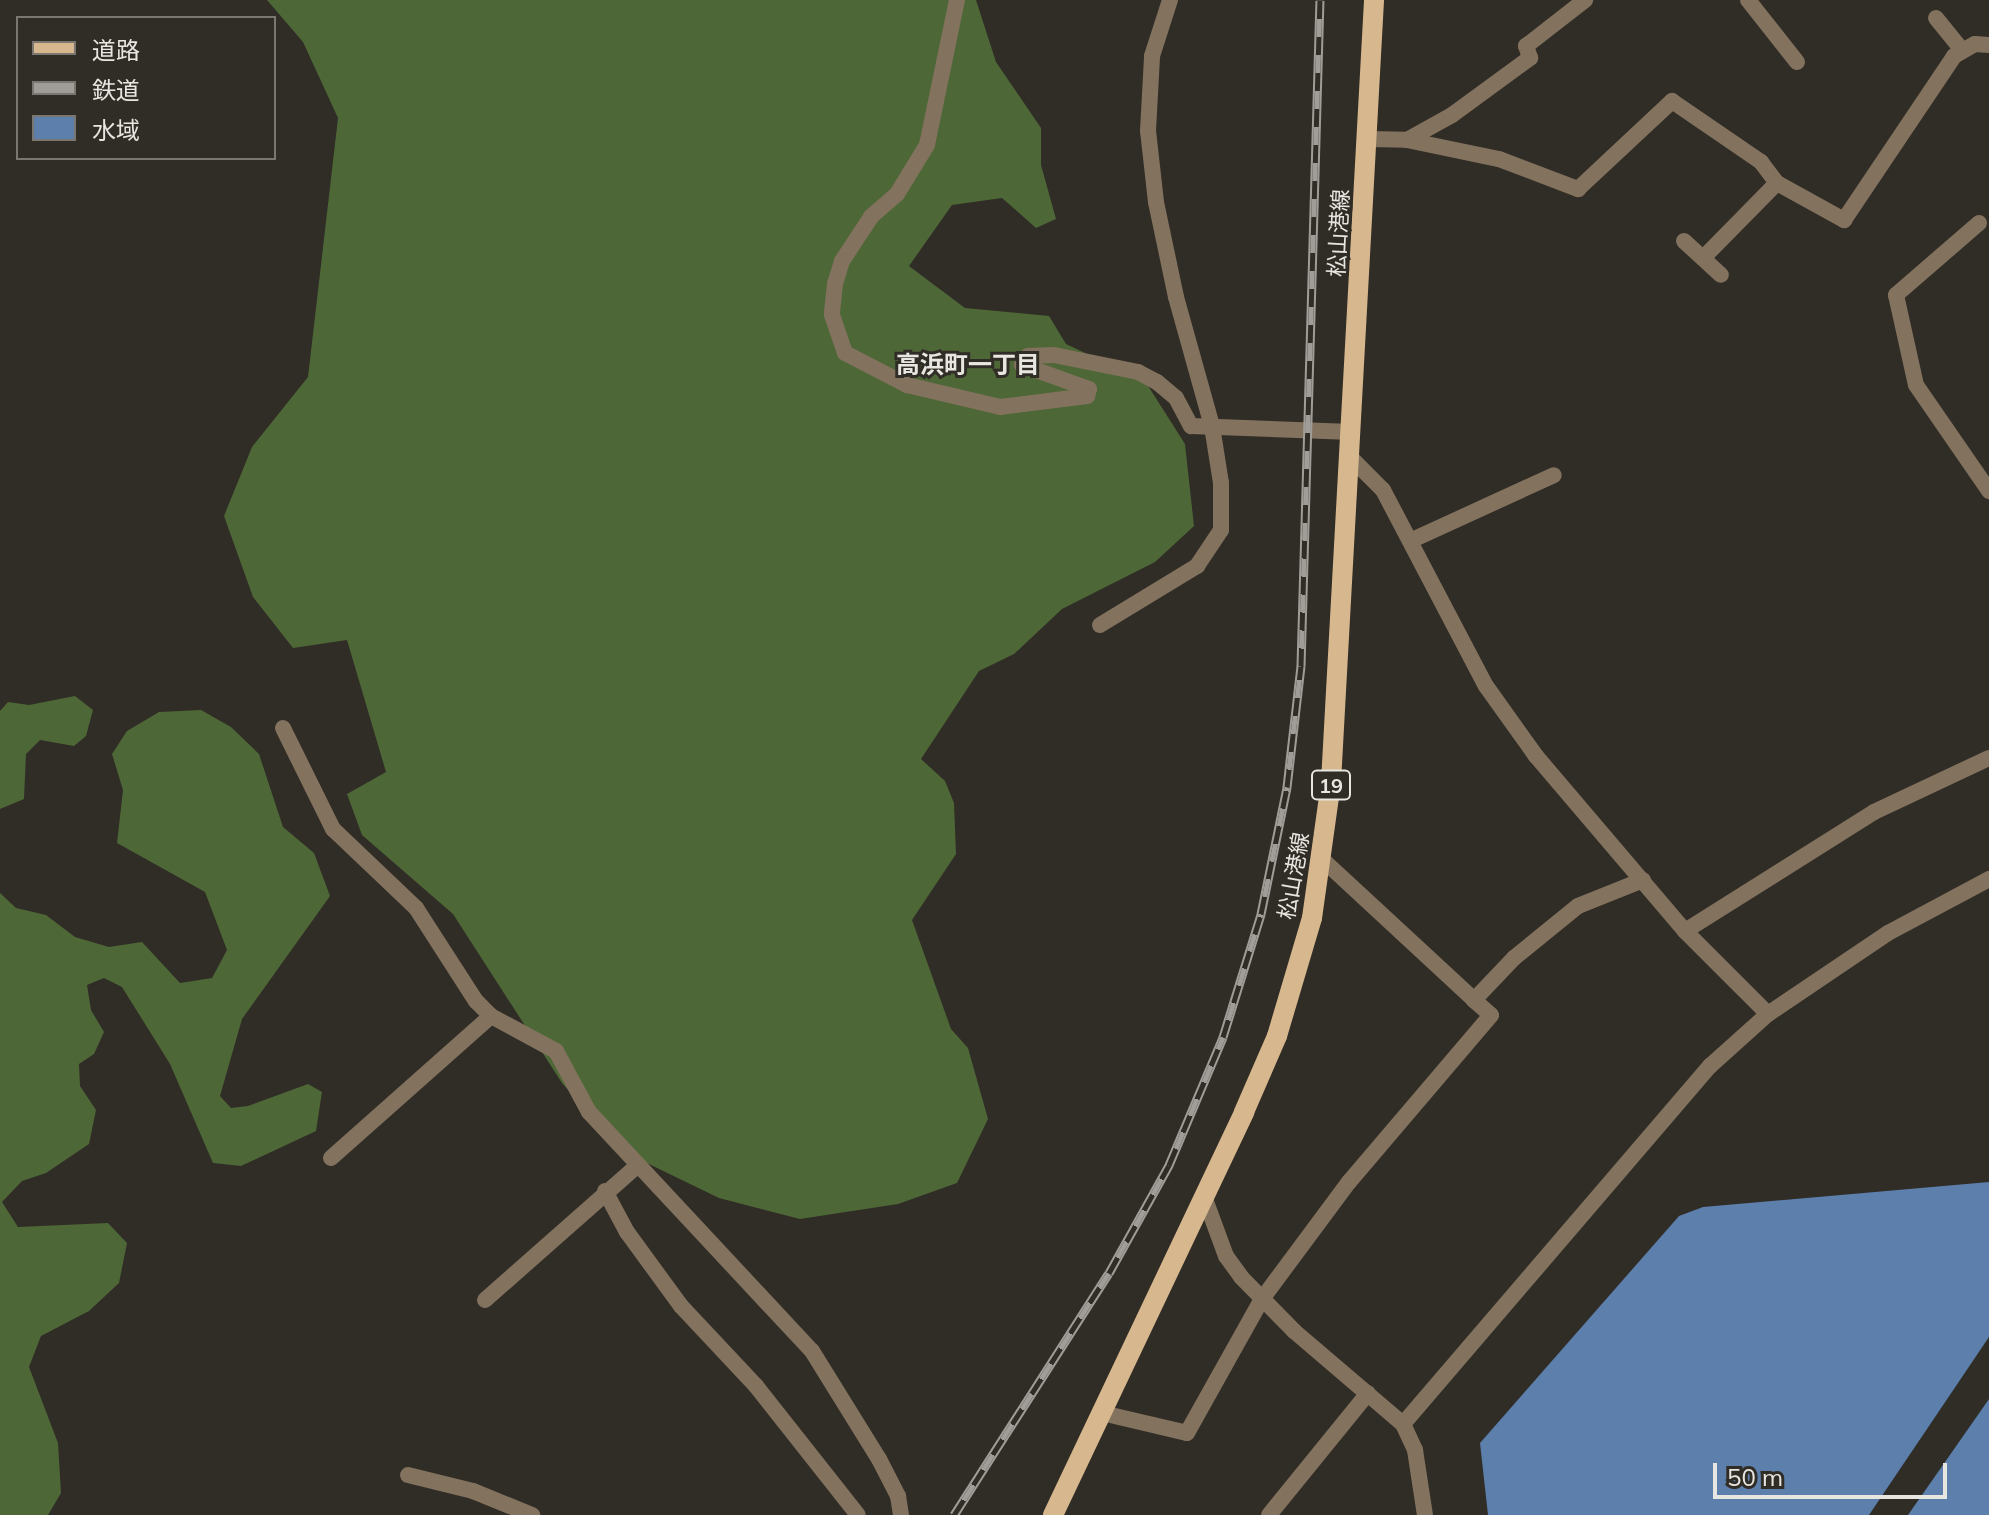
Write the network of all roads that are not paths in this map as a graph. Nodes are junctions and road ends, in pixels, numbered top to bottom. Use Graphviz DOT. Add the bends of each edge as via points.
graph roads {
  1 [pos="957,0"];
  2 [pos="1374,0"];
  3 [pos="1585,0"];
  4 [pos="1748,0"];
  5 [pos="1168,1"];
  6 [pos="1936,18"];
  7 [pos="1989,45"];
  8 [pos="1961,49"];
  9 [pos="1797,62"];
  10 [pos="1368,139"];
  11 [pos="1407,140"];
  12 [pos="1777,183"];
  13 [pos="1979,223"];
  14 [pos="1684,241"];
  15 [pos="1703,258"];
  16 [pos="1721,275"];
  17 [pos="1212,426"];
  18 [pos="1352,432"];
  19 [pos="1351,458"];
  20 [pos="1554,475"];
  21 [pos="1989,491"];
  22 [pos="1410,541"];
  23 [pos="1100,625"];
  24 [pos="283,728"];
  25 [pos="1989,758"];
  26 [pos="1323,860"];
  27 [pos="1989,879"];
  28 [pos="1643,880"];
  29 [pos="1685,931"];
  30 [pos="1474,1000"];
  31 [pos="1768,1014"];
  32 [pos="491,1016"];
  33 [pos="331,1158"];
  34 [pos="638,1165"];
  35 [pos="605,1191"];
  36 [pos="1205,1199"];
  37 [pos="1262,1299"];
  38 [pos="485,1300"];
  39 [pos="1368,1393"];
  40 [pos="1102,1413"];
  41 [pos="1403,1424"];
  42 [pos="408,1475"];
  43 [pos="532,1515"];
  44 [pos="858,1515"];
  45 [pos="901,1515"];
  46 [pos="1053,1515"];
  47 [pos="1269,1515"];
  48 [pos="1425,1515"];
  1 -- 17 [label="street" via="927,145 897,194 871,217 842,261 832,315 845,353 907,385 1000,407 1087,396 1089,389 1033,370 1022,360 1070,358 1138,372 1176,398 1191,426"];
  2 -- 10 [label="main road, 松山港線 / 19"];
  3 -- 11 [label="street" via="1526,46 1530,58 1452,115"];
  4 -- 9 [label="street"];
  5 -- 17 [label="street" via="1152,56 1148,131 1173,284"];
  6 -- 8 [label="street"];
  7 -- 8 [label="street"];
  8 -- 12 [label="street" via="1844,220"];
  10 -- 11 [label="street"];
  10 -- 18 [label="main road, 松山港線 / 19"];
  11 -- 12 [label="street" via="1499,159 1578,189 1672,101 1761,162"];
  12 -- 15 [label="street"];
  13 -- 21 [label="street" via="1896,295 1916,385"];
  14 -- 15 [label="street"];
  15 -- 16 [label="street"];
  17 -- 18 [label="street"];
  17 -- 23 [label="street" via="1221,483 1221,530 1212,549 1197,566"];
  18 -- 19 [label="main road, 松山港線 / 19"];
  19 -- 22 [label="street" via="1383,490"];
  19 -- 26 [label="main road, 松山港線 / 19"];
  20 -- 22 [label="street"];
  22 -- 28 [label="street" via="1486,686 1536,756"];
  24 -- 32 [label="street" via="333,829 416,908"];
  25 -- 29 [label="street" via="1874,812"];
  26 -- 30 [label="street"];
  26 -- 36 [label="main road, 松山港線 / 19" via="1277,1036"];
  27 -- 31 [label="street" via="1888,933"];
  28 -- 29 [label="street"];
  28 -- 30 [label="street" via="1578,906 1514,958"];
  29 -- 31 [label="street"];
  30 -- 37 [label="street" via="1491,1015 1349,1182"];
  31 -- 41 [label="street" via="1710,1066"];
  32 -- 33 [label="street"];
  32 -- 34 [label="street" via="556,1051 589,1112"];
  34 -- 35 [label="street"];
  34 -- 45 [label="street" via="812,1351 879,1459 898,1496"];
  35 -- 38 [label="street"];
  35 -- 44 [label="street" via="627,1232 681,1306 756,1386"];
  36 -- 37 [label="street" via="1226,1256"];
  36 -- 40 [label="main road, 松山港線 / 19"];
  37 -- 39 [label="street"];
  37 -- 40 [label="street" via="1187,1433"];
  39 -- 41 [label="street"];
  39 -- 47 [label="street"];
  40 -- 46 [label="main road, 松山港線 / 19"];
  41 -- 48 [label="street" via="1415,1450"];
  42 -- 43 [label="street" via="473,1491"];
}
